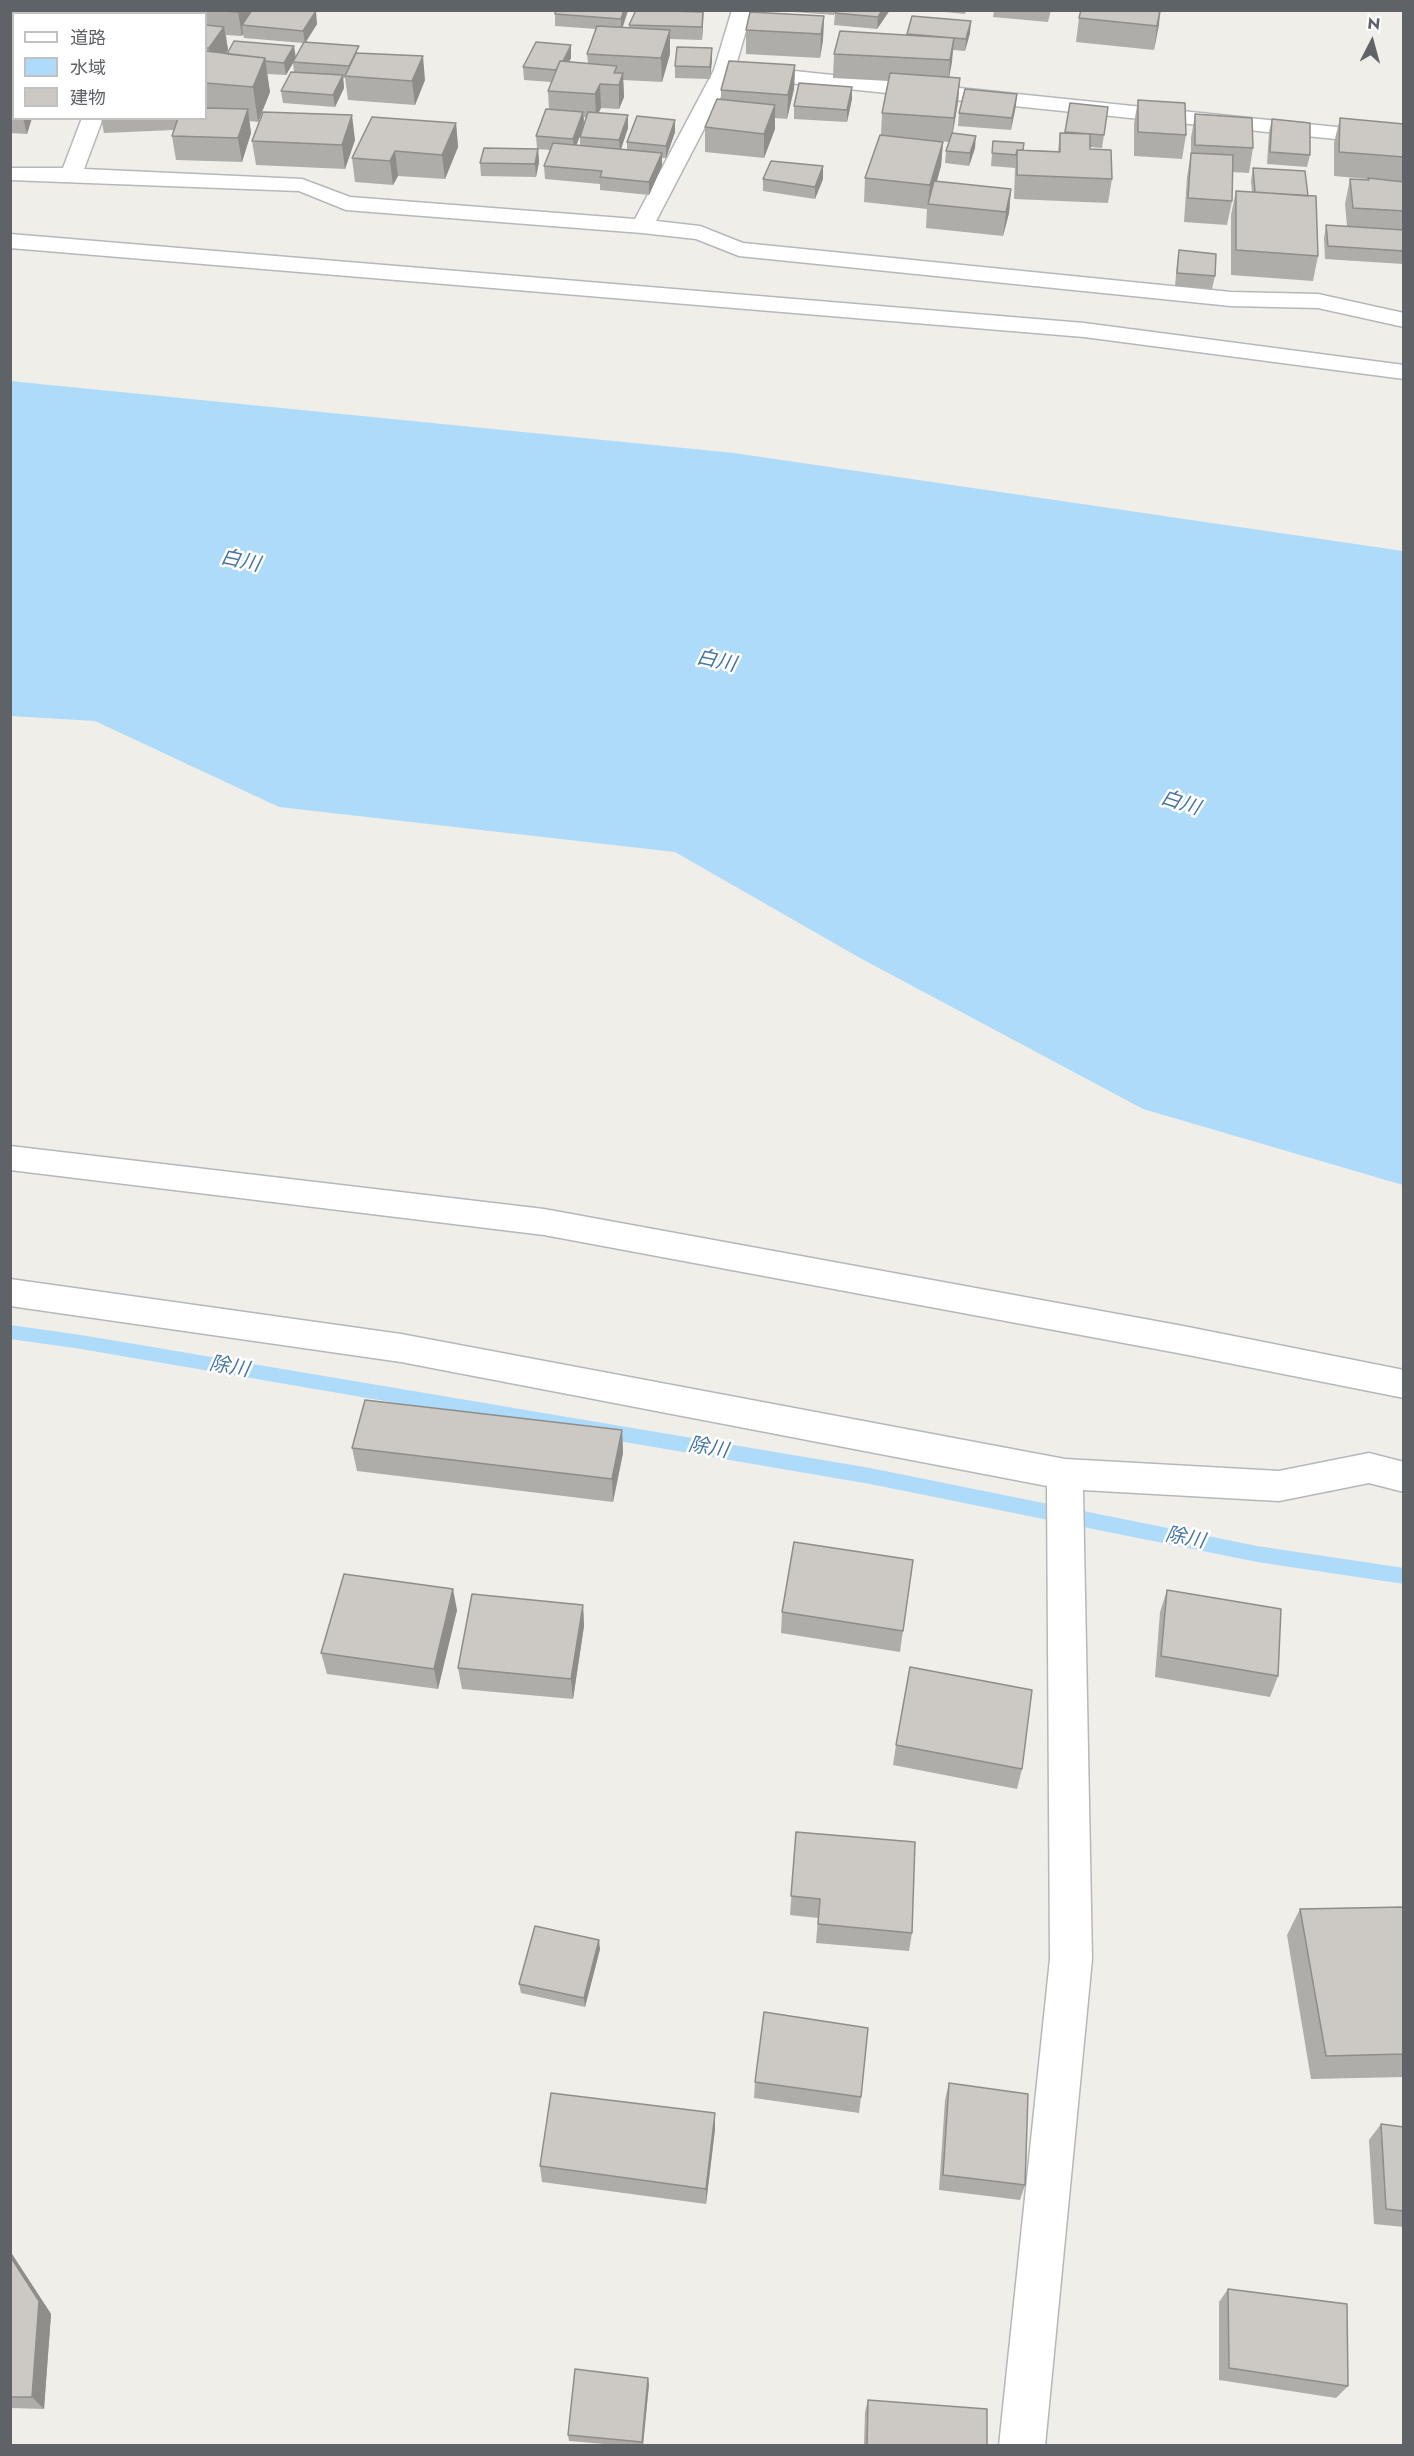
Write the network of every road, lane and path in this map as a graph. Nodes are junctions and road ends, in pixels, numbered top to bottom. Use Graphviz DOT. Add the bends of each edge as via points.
graph roads {
  1 [pos="742,10"];
  2 [pos="724,70"];
  3 [pos="92,120"];
  4 [pos="1404,140"];
  5 [pos="10,174"];
  6 [pos="76,175"];
  7 [pos="642,226"];
  8 [pos="10,241"];
  9 [pos="1404,320"];
  10 [pos="1404,372"];
  11 [pos="10,1158"];
  12 [pos="10,1292"];
  13 [pos="1404,1384"];
  14 [pos="1065,1474"];
  15 [pos="1404,1477"];
  16 [pos="1023,2445"];
  1 -- 2 [label="street"];
  2 -- 4 [label="street"];
  2 -- 7 [label="street"];
  3 -- 6 [label="street" via="73,171"];
  5 -- 6 [label="street"];
  6 -- 7 [label="street" via="302,185 346,203"];
  7 -- 9 [label="street" via="700,233 739,249 1231,299 1318,301"];
  8 -- 10 [label="street" via="1084,330"];
  11 -- 13 [label="street" via="544,1222"];
  12 -- 14 [label="street" via="401,1348"];
  14 -- 15 [label="street" via="1279,1486 1369,1468"];
  14 -- 16 [label="street" via="1071,1959"];
}
